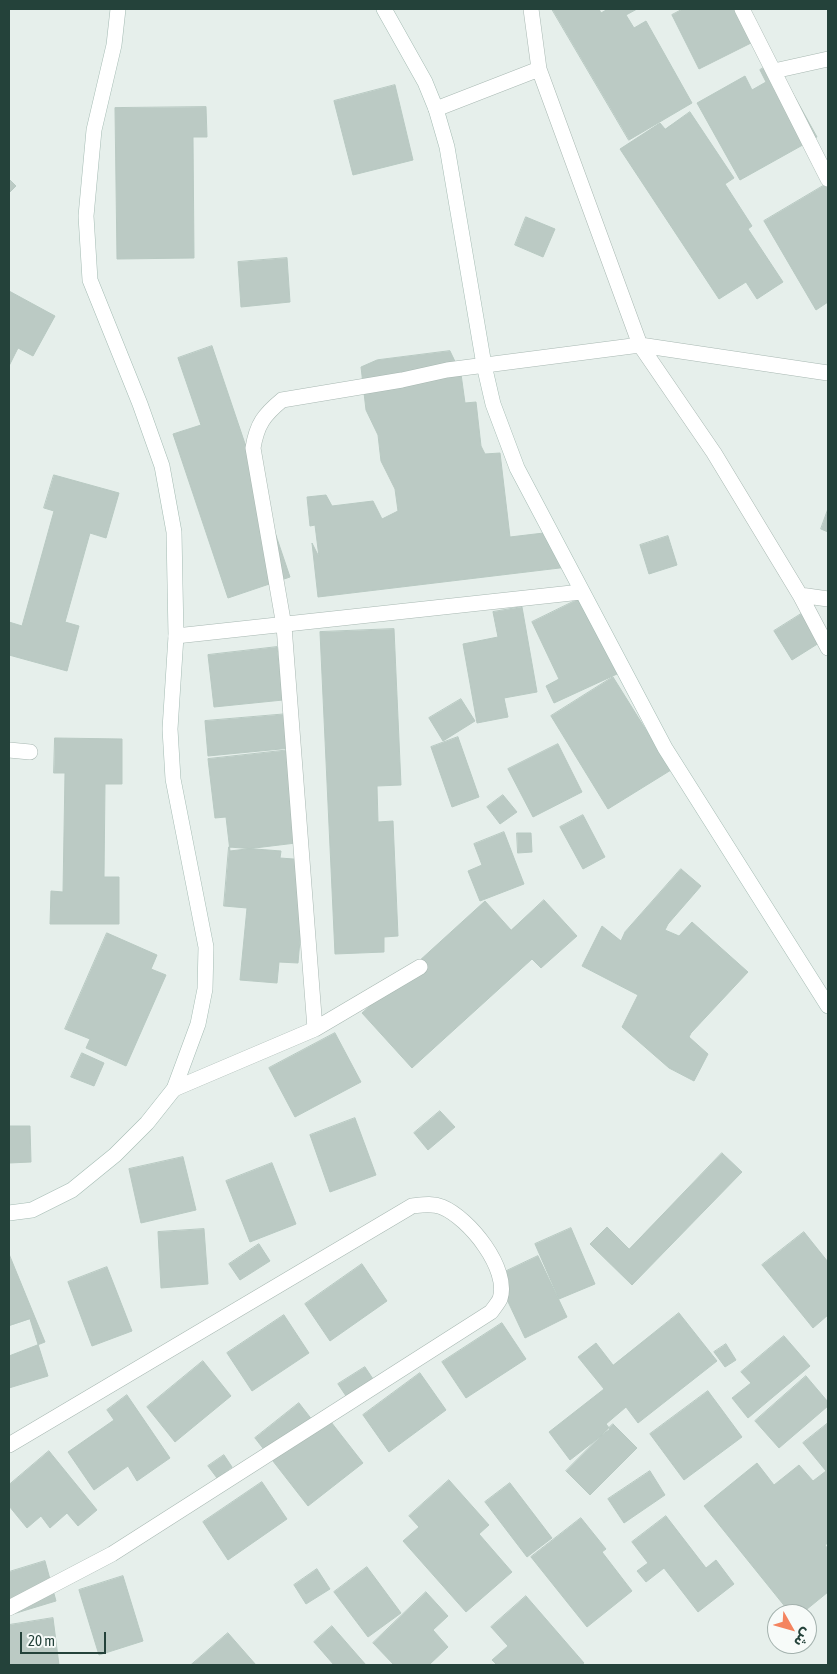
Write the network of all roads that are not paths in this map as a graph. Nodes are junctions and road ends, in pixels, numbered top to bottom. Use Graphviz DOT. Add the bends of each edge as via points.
graph roads {
  1 [pos="118,9"];
  2 [pos="384,9"];
  3 [pos="531,9"];
  4 [pos="742,9"];
  5 [pos="828,59"];
  6 [pos="539,68"];
  7 [pos="774,71"];
  8 [pos="436,109"];
  9 [pos="828,179"];
  10 [pos="640,345"];
  11 [pos="484,365"];
  12 [pos="828,373"];
  13 [pos="581,592"];
  14 [pos="800,595"];
  15 [pos="828,599"];
  16 [pos="284,626"];
  17 [pos="176,636"];
  18 [pos="828,648"];
  19 [pos="9,750"];
  20 [pos="30,752"];
  21 [pos="420,967"];
  22 [pos="828,1006"];
  23 [pos="316,1029"];
  24 [pos="174,1089"];
  25 [pos="9,1213"];
  26 [pos="9,1445"];
  27 [pos="9,1608"];
  1 -- 17 [label="street" via="114,45 94,130 86,216 90,280 162,466 174,532"];
  2 -- 8 [label="street" via="425,82"];
  3 -- 6 [label="street"];
  4 -- 7 [label="street"];
  5 -- 7 [label="street"];
  6 -- 8 [label="street"];
  6 -- 10 [label="street"];
  7 -- 9 [label="street"];
  8 -- 11 [label="street" via="447,147"];
  10 -- 11 [label="street"];
  10 -- 12 [label="street"];
  10 -- 14 [label="street" via="714,453"];
  11 -- 13 [label="street" via="517,468"];
  11 -- 16 [label="street" via="282,400 260,422 253,448"];
  13 -- 16 [label="street"];
  13 -- 22 [label="street" via="665,748"];
  14 -- 15 [label="street"];
  14 -- 18 [label="street"];
  16 -- 17 [label="street"];
  16 -- 23 [label="street"];
  17 -- 24 [label="street" via="170,729 173,779 206,946 206,989 198,1024"];
  19 -- 20 [label="street"];
  21 -- 23 [label="street"];
  23 -- 24 [label="street"];
  24 -- 25 [label="street" via="147,1123 115,1155 72,1190 32,1210"];
  26 -- 27 [label="street" via="412,1206 429,1204 443,1207 485,1244 498,1267 502,1285 500,1300 491,1312 112,1554"];
}
